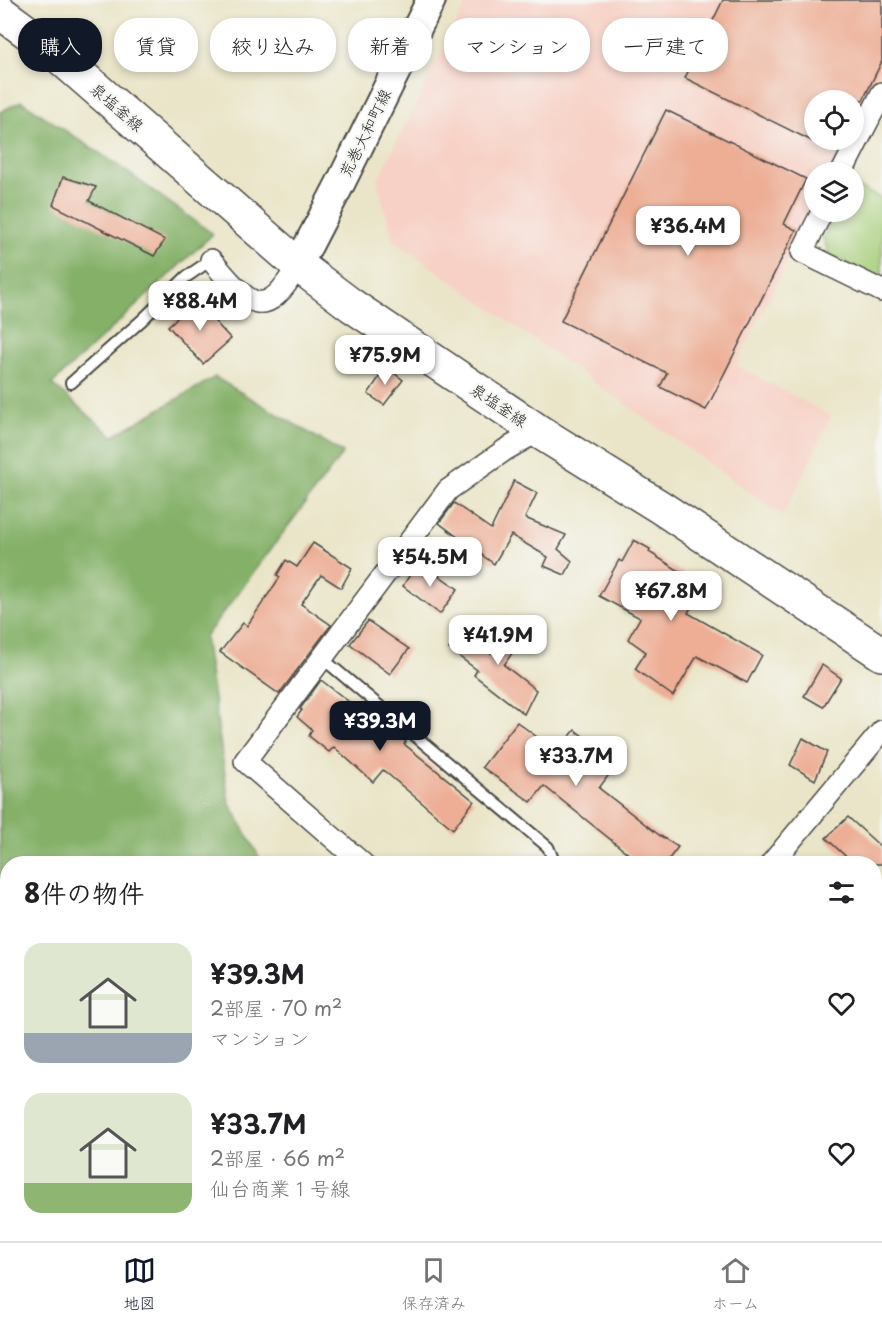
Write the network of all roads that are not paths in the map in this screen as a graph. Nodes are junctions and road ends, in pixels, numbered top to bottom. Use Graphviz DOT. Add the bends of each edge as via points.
graph roads {
  1 [pos="430,0"];
  2 [pos="0,12"];
  3 [pos="882,93"];
  4 [pos="847,162"];
  5 [pos="817,222"];
  6 [pos="211,260"];
  7 [pos="298,265"];
  8 [pos="882,291"];
  9 [pos="71,383"];
  10 [pos="538,431"];
  11 [pos="882,654"];
  12 [pos="322,658"];
  13 [pos="882,731"];
  14 [pos="354,856"];
  15 [pos="552,856"];
  16 [pos="778,856"];
  1 -- 7 [label="street, 荒巻大和町線"];
  2 -- 7 [label="main road, 泉塩釜線" via="53,51"];
  3 -- 4 [label="street"];
  5 -- 8 [label="street" via="802,252"];
  6 -- 7 [label="street" via="235,288 252,301 265,303 275,298"];
  6 -- 9 [label="lane" via="186,277"];
  7 -- 10 [label="main road, 泉塩釜線"];
  10 -- 11 [label="main road, 泉塩釜線"];
  10 -- 12 [label="street" via="448,490"];
  12 -- 14 [label="street" via="244,761"];
  12 -- 15 [label="lane" via="548,847"];
  13 -- 16 [label="street"];
}
